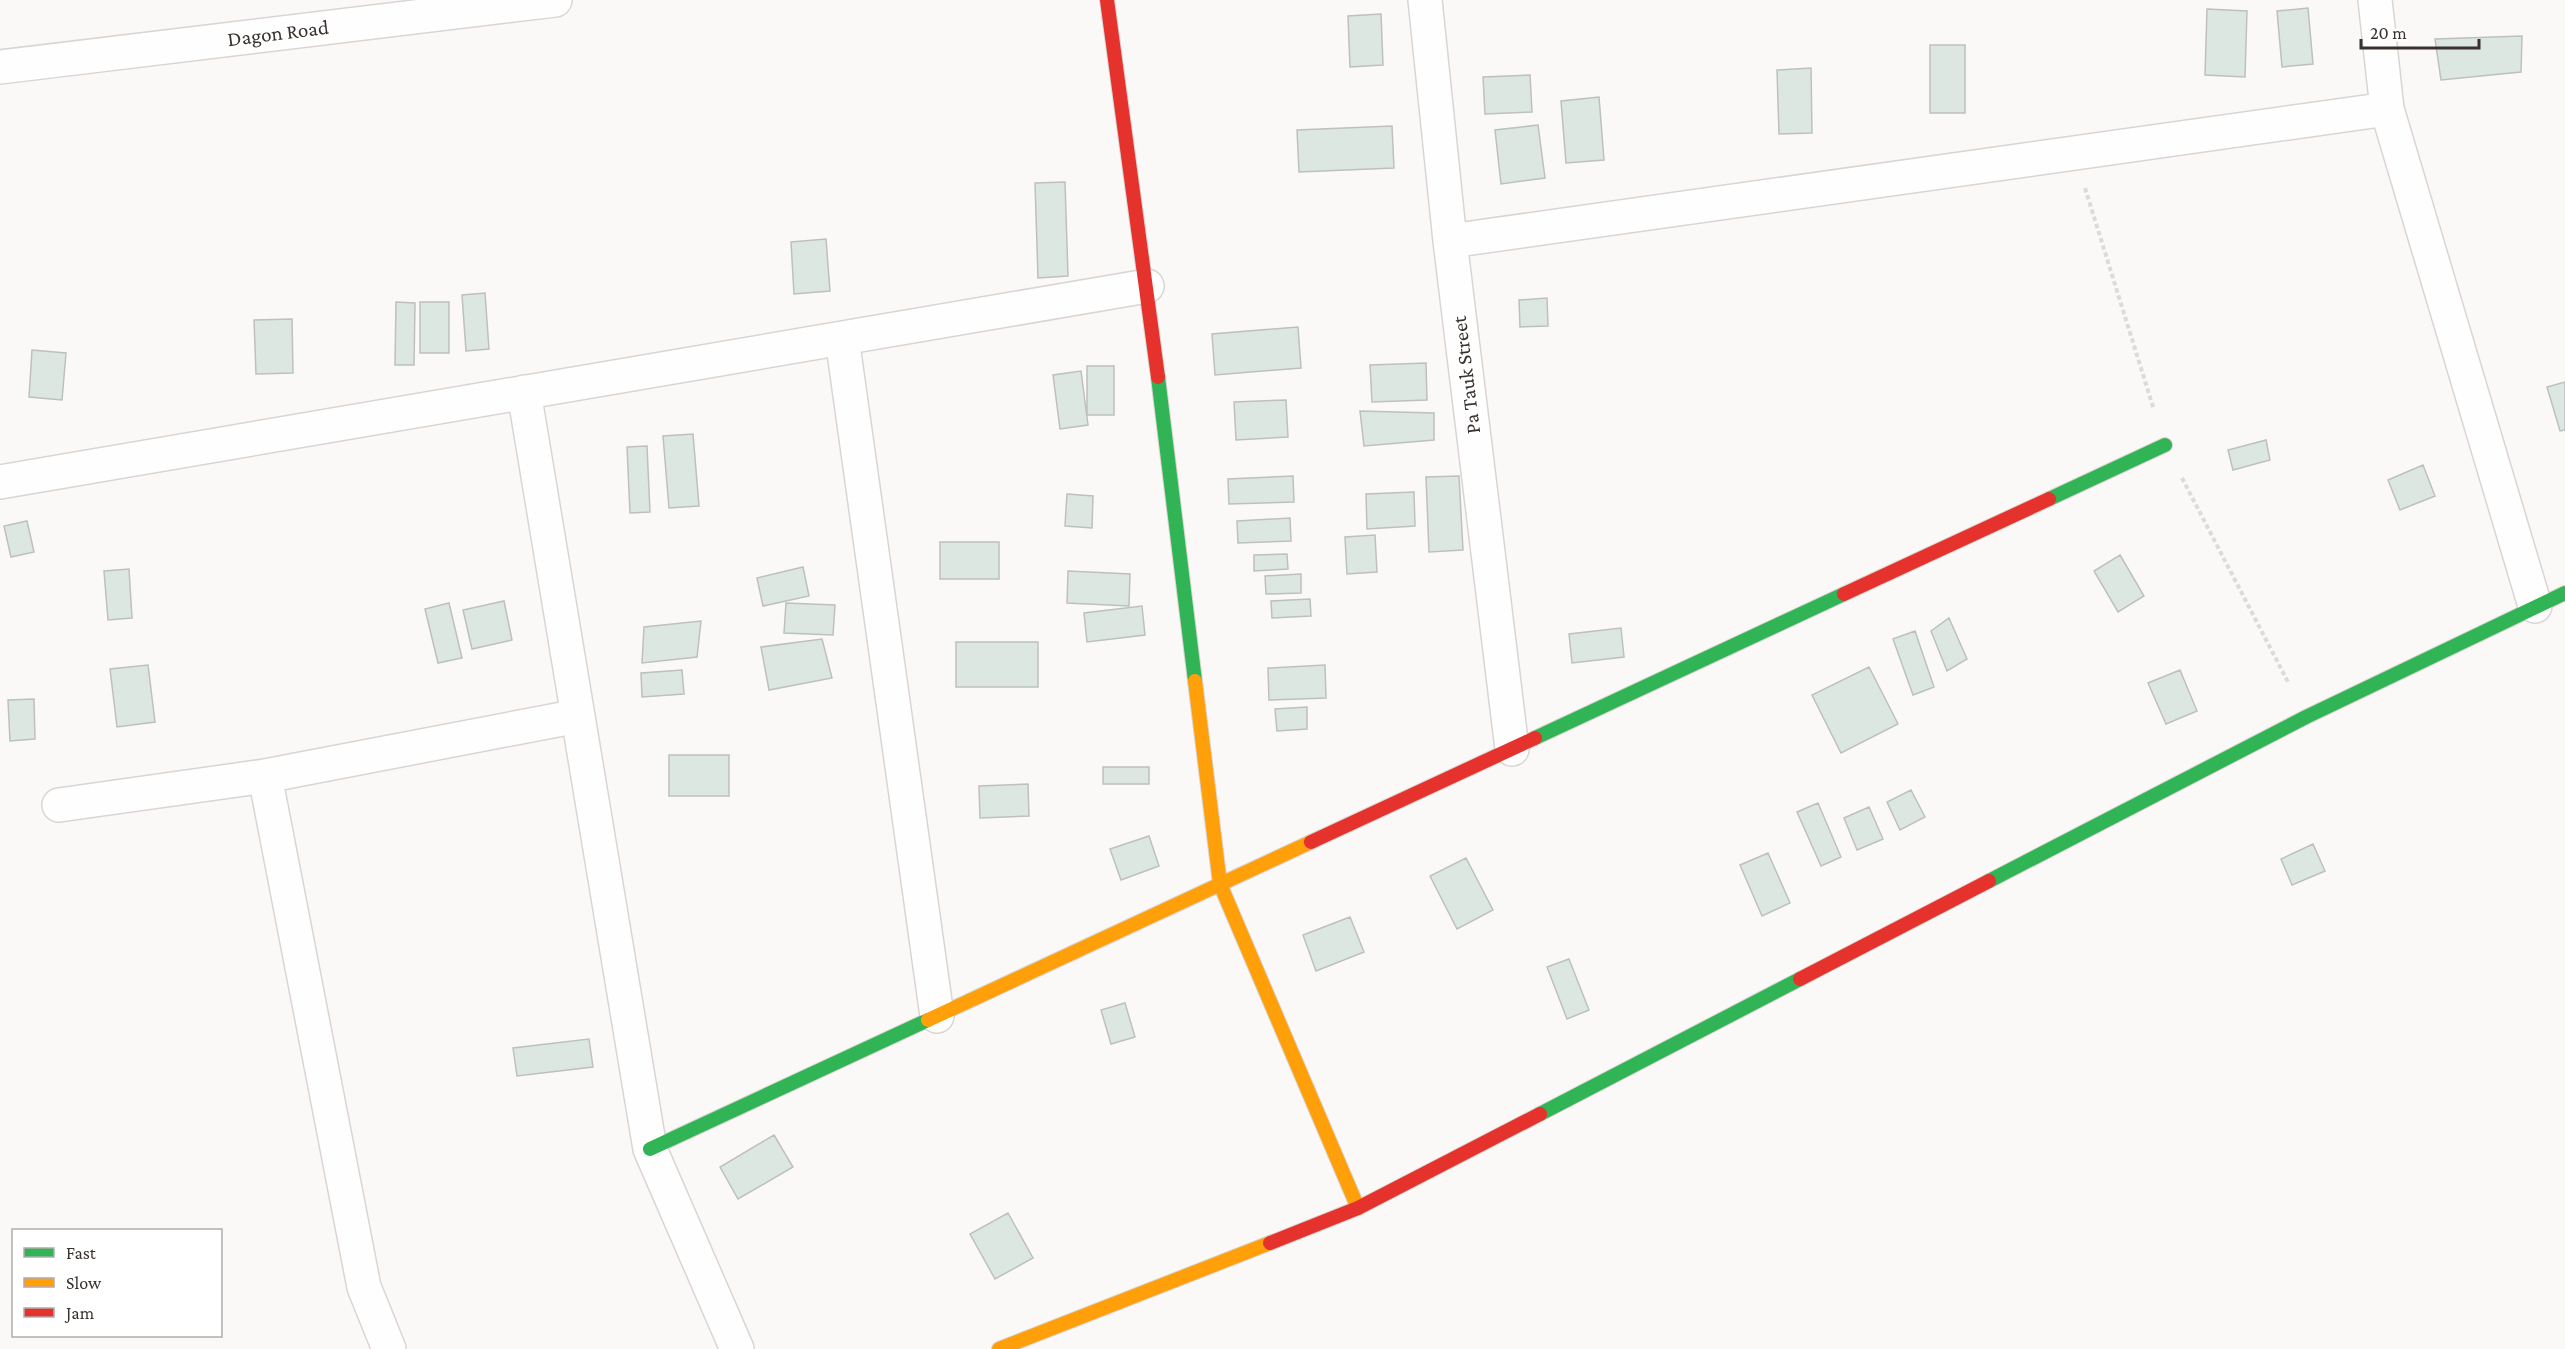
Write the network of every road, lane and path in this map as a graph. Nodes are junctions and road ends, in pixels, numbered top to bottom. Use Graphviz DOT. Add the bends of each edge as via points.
graph roads {
  1 [pos="555,0"];
  2 [pos="1107,0"];
  3 [pos="1425,0"];
  4 [pos="2375,0"];
  5 [pos="0,67"];
  6 [pos="2387,109"];
  7 [pos="1450,241"];
  8 [pos="1147,286"];
  9 [pos="842,338"];
  10 [pos="524,392"];
  11 [pos="2166,445"];
  12 [pos="0,482"];
  13 [pos="2565,593"];
  14 [pos="2535,606"];
  15 [pos="578,716"];
  16 [pos="1512,749"];
  17 [pos="265,776"];
  18 [pos="58,805"];
  19 [pos="1220,884"];
  20 [pos="937,1016"];
  21 [pos="650,1149"];
  22 [pos="1358,1208"];
  23 [pos="389,1349"];
  24 [pos="737,1349"];
  25 [pos="999,1349"];
  1 -- 5 [label="street, Dagon Road"];
  2 -- 8 [label="street"];
  3 -- 7 [label="street, Pa Tauk Street"];
  4 -- 6 [label="street"];
  6 -- 7 [label="street"];
  6 -- 14 [label="street"];
  7 -- 16 [label="street, Pa Tauk Street"];
  8 -- 9 [label="street"];
  8 -- 19 [label="street"];
  9 -- 10 [label="street"];
  9 -- 20 [label="street"];
  10 -- 12 [label="street"];
  10 -- 15 [label="street"];
  11 -- 16 [label="street"];
  13 -- 14 [label="street"];
  14 -- 22 [label="street" via="2306,717"];
  15 -- 17 [label="street"];
  15 -- 21 [label="street"];
  16 -- 19 [label="street"];
  17 -- 18 [label="street"];
  17 -- 23 [label="street" via="363,1287"];
  19 -- 20 [label="street"];
  19 -- 22 [label="street"];
  20 -- 21 [label="street"];
  21 -- 24 [label="street"];
  22 -- 25 [label="street"];
}
